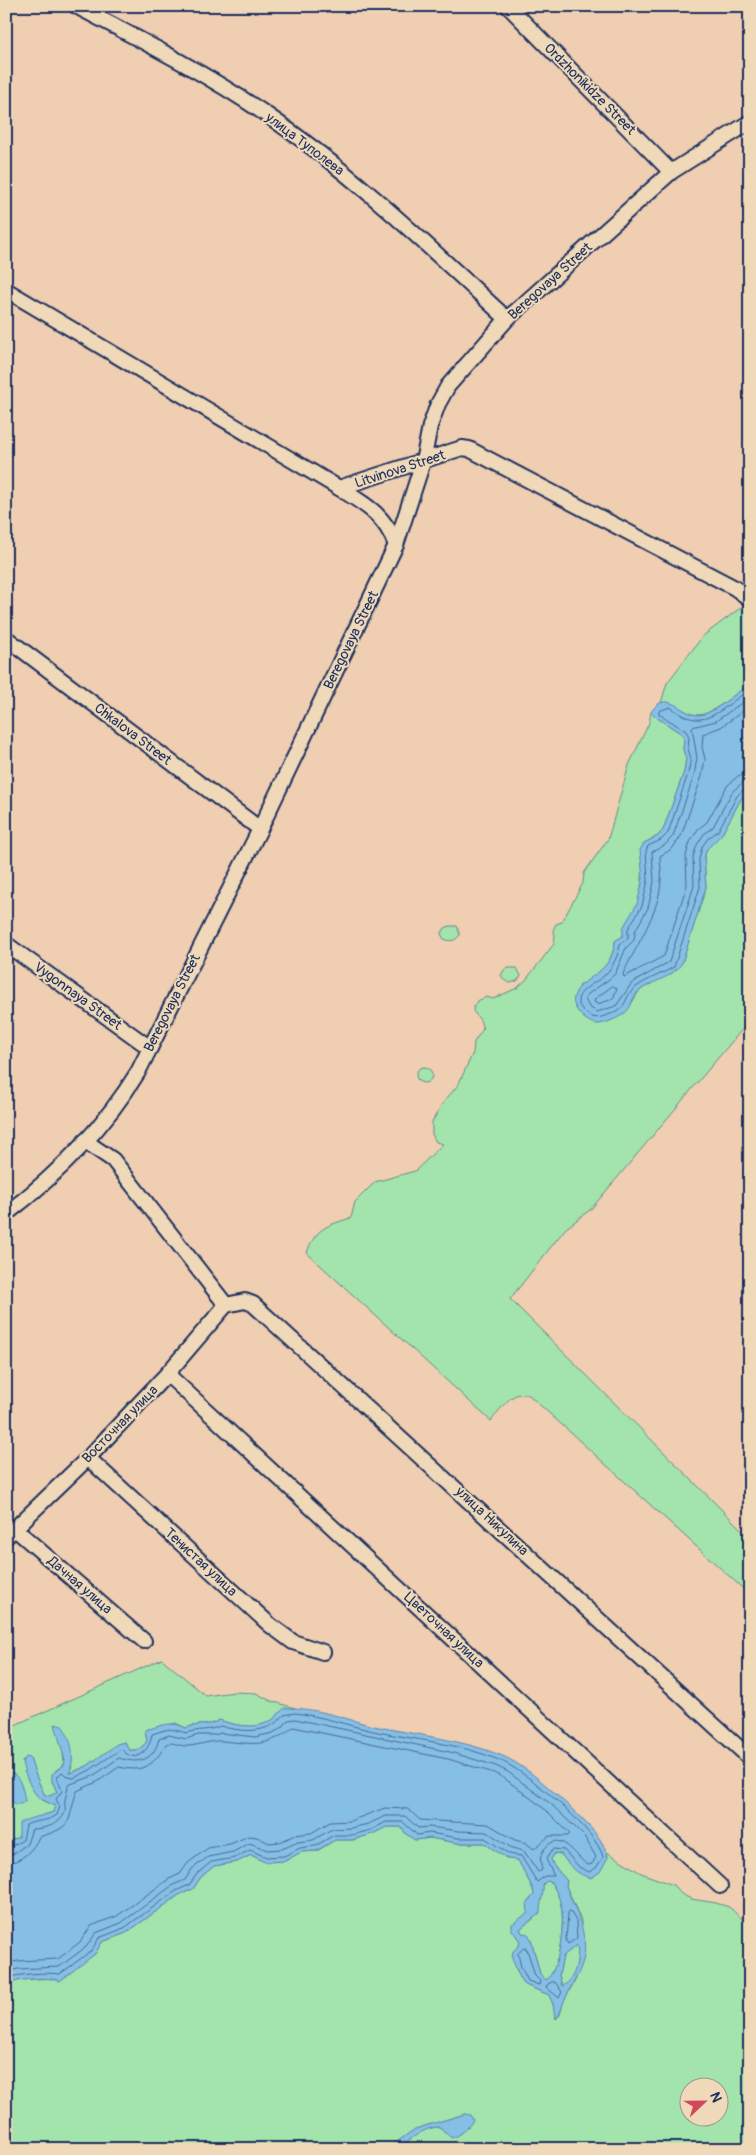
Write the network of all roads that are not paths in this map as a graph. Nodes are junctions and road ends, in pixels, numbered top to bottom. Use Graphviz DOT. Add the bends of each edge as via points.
graph roads {
  1 [pos="76,6"];
  2 [pos="508,6"];
  3 [pos="750,122"];
  4 [pos="671,172"];
  5 [pos="6,290"];
  6 [pos="507,319"];
  7 [pos="423,462"];
  8 [pos="339,488"];
  9 [pos="396,545"];
  10 [pos="750,599"];
  11 [pos="6,638"];
  12 [pos="260,829"];
  13 [pos="6,944"];
  14 [pos="150,1048"];
  15 [pos="85,1141"];
  16 [pos="6,1214"];
  17 [pos="226,1305"];
  18 [pos="167,1374"];
  19 [pos="88,1458"];
  20 [pos="11,1533"];
  21 [pos="144,1641"];
  22 [pos="323,1652"];
  23 [pos="750,1758"];
  24 [pos="720,1886"];
  1 -- 6 [label="street, улица Туполева" via="230,91 281,125 350,177"];
  2 -- 4 [label="street, Ordzhonikidze Street"];
  3 -- 4 [label="street, Beregovaya Street"];
  4 -- 6 [label="street, Beregovaya Street"];
  5 -- 8 [label="street, Litvinova Street"];
  6 -- 7 [label="street, Beregovaya Street" via="448,386 430,426"];
  7 -- 8 [label="street, Litvinova Street"];
  7 -- 9 [label="street, Beregovaya Street"];
  7 -- 10 [label="street, Litvinova Street" via="462,448 476,451 735,588"];
  8 -- 9 [label="street" via="373,510 391,531"];
  9 -- 12 [label="street, Beregovaya Street"];
  11 -- 12 [label="street, Chkalova Street"];
  12 -- 14 [label="street, Beregovaya Street"];
  13 -- 14 [label="street, Vygonnaya Street"];
  14 -- 15 [label="street, Beregovaya Street" via="132,1083"];
  15 -- 16 [label="street, Beregovaya Street" via="53,1174"];
  15 -- 17 [label="street" via="113,1160"];
  17 -- 18 [label="street, Восточная улица"];
  17 -- 23 [label="street, улица Никулина" via="245,1301 253,1304"];
  18 -- 19 [label="street, Восточная улица"];
  18 -- 24 [label="street, Цветочная улица"];
  19 -- 20 [label="street, Восточная улица"];
  19 -- 22 [label="street, Тенистая улица" via="270,1625 293,1642"];
  20 -- 21 [label="street, Дачная улица"];
}
